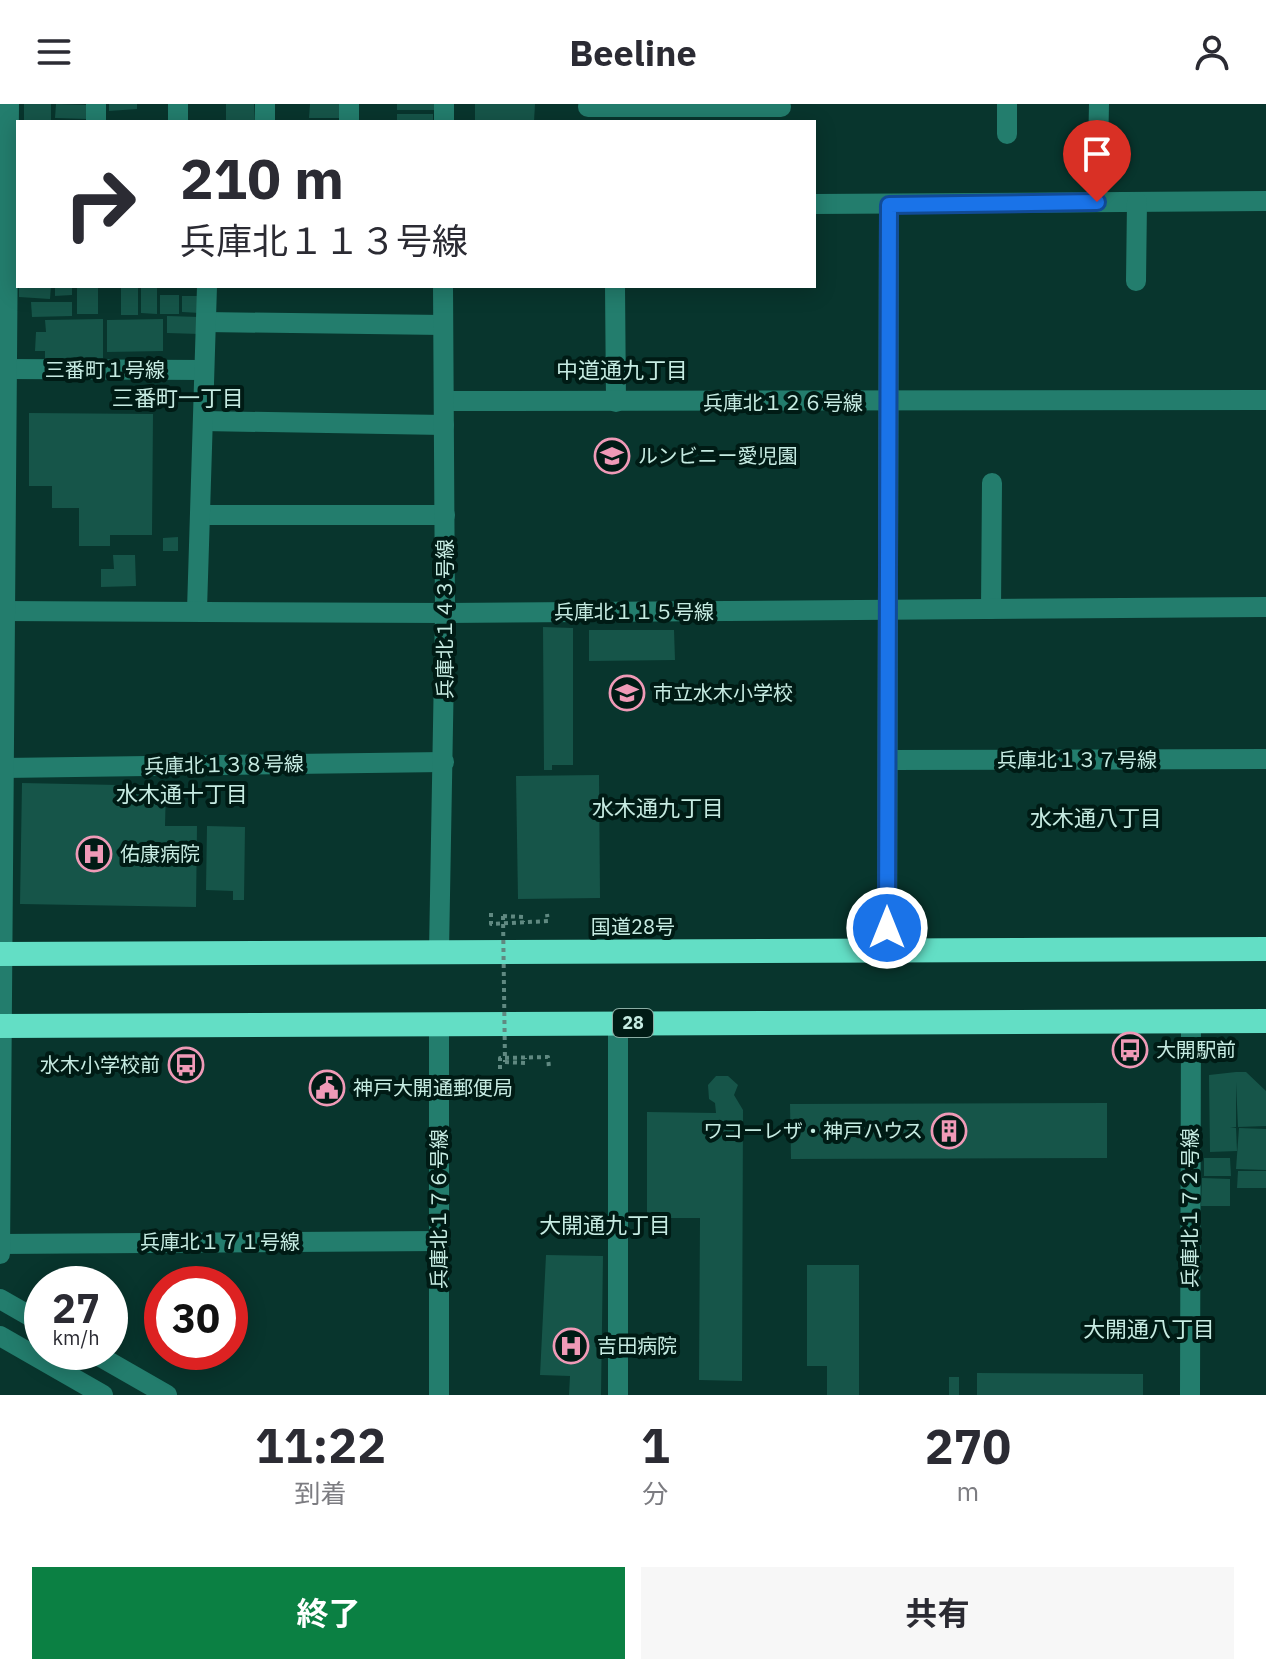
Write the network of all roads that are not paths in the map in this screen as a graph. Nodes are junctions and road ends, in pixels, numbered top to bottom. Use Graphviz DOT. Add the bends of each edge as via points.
graph roads {
  1 [pos="9,104"];
  2 [pos="1007,104"];
  3 [pos="1099,104"];
  4 [pos="588,111"];
  5 [pos="781,111"];
  6 [pos="1007,134"];
  7 [pos="9,196"];
  8 [pos="1266,201"];
  9 [pos="1097,202"];
  10 [pos="1137,202"];
  11 [pos="816,204"];
  12 [pos="889,205"];
  13 [pos="1136,281"];
  14 [pos="207,288"];
  15 [pos="443,288"];
  16 [pos="615,288"];
  17 [pos="206,322"];
  18 [pos="443,325"];
  19 [pos="3,343"];
  20 [pos="6,369"];
  21 [pos="204,370"];
  22 [pos="1266,400"];
  23 [pos="444,401"];
  24 [pos="616,402"];
  25 [pos="887,403"];
  26 [pos="203,421"];
  27 [pos="444,425"];
  28 [pos="992,483"];
  29 [pos="2,489"];
  30 [pos="200,515"];
  31 [pos="445,515"];
  32 [pos="1266,607"];
  33 [pos="991,609"];
  34 [pos="197,610"];
  35 [pos="1,611"];
  36 [pos="886,611"];
  37 [pos="445,613"];
  38 [pos="1266,759"];
  39 [pos="888,760"];
  40 [pos="444,762"];
  41 [pos="4,768"];
  42 [pos="1266,949"];
  43 [pos="887,950"];
  44 [pos="439,952"];
  45 [pos="1,954"];
  46 [pos="1191,1021"];
  47 [pos="1266,1021"];
  48 [pos="618,1023"];
  49 [pos="439,1024"];
  50 [pos="0,1026"];
  51 [pos="439,1241"];
  52 [pos="0,1244"];
  53 [pos="0,1254"];
  54 [pos="0,1299"];
  55 [pos="24,1313"];
  56 [pos="0,1336"];
  57 [pos="123,1370"];
  58 [pos="103,1395"];
  59 [pos="167,1395"];
  60 [pos="439,1395"];
  61 [pos="618,1395"];
  62 [pos="1190,1395"];
  1 -- 7 [label="street"];
  2 -- 6 [label="street"];
  3 -- 9 [label="street"];
  4 -- 5 [label="street"];
  7 -- 19 [label="street"];
  8 -- 10 [label="street"];
  9 -- 10 [label="street"];
  9 -- 12 [label="street"];
  10 -- 13 [label="street"];
  11 -- 12 [label="street"];
  12 -- 25 [label="street"];
  14 -- 17 [label="street"];
  15 -- 18 [label="street, 兵庫北１４３号線"];
  16 -- 24 [label="street"];
  17 -- 18 [label="street"];
  17 -- 21 [label="street"];
  18 -- 23 [label="street, 兵庫北１４３号線"];
  19 -- 20 [label="street"];
  20 -- 21 [label="street, 三番町１号線"];
  20 -- 29 [label="street"];
  21 -- 26 [label="street"];
  22 -- 25 [label="street, 兵庫北１２６号線"];
  23 -- 24 [label="street, 兵庫北１２６号線"];
  23 -- 27 [label="street, 兵庫北１４３号線"];
  24 -- 25 [label="street, 兵庫北１２６号線"];
  25 -- 36 [label="street"];
  26 -- 27 [label="street"];
  26 -- 30 [label="street"];
  27 -- 31 [label="street, 兵庫北１４３号線"];
  28 -- 33 [label="street"];
  29 -- 35 [label="street"];
  30 -- 31 [label="street"];
  30 -- 34 [label="street"];
  31 -- 37 [label="street, 兵庫北１４３号線"];
  32 -- 33 [label="street, 兵庫北１１５号線"];
  33 -- 36 [label="street, 兵庫北１１５号線"];
  34 -- 35 [label="street, 兵庫北１１５号線"];
  34 -- 37 [label="street, 兵庫北１１５号線"];
  35 -- 41 [label="street"];
  36 -- 37 [label="street, 兵庫北１１５号線"];
  36 -- 39 [label="street"];
  37 -- 40 [label="street, 兵庫北１４３号線"];
  38 -- 39 [label="street, 兵庫北１３７号線"];
  39 -- 43 [label="street"];
  40 -- 41 [label="street, 兵庫北１３８号線"];
  40 -- 44 [label="street, 兵庫北１４３号線"];
  41 -- 45 [label="street"];
  42 -- 43 [label="highway, 国道28号"];
  43 -- 44 [label="highway, 国道28号"];
  44 -- 45 [label="highway, 国道28号"];
  45 -- 50 [label="street"];
  46 -- 47 [label="highway, 28"];
  46 -- 48 [label="highway, 28"];
  46 -- 62 [label="street, 兵庫北１７２号線"];
  48 -- 49 [label="highway, 28"];
  48 -- 61 [label="street"];
  49 -- 50 [label="highway, 28"];
  49 -- 51 [label="street, 兵庫北１７６号線"];
  50 -- 52 [label="street"];
  51 -- 52 [label="street, 兵庫北１７１号線"];
  51 -- 60 [label="street, 兵庫北１７６号線"];
  52 -- 53 [label="street"];
  54 -- 55 [label="street"];
  56 -- 58 [label="street"];
  57 -- 59 [label="street"];
}
